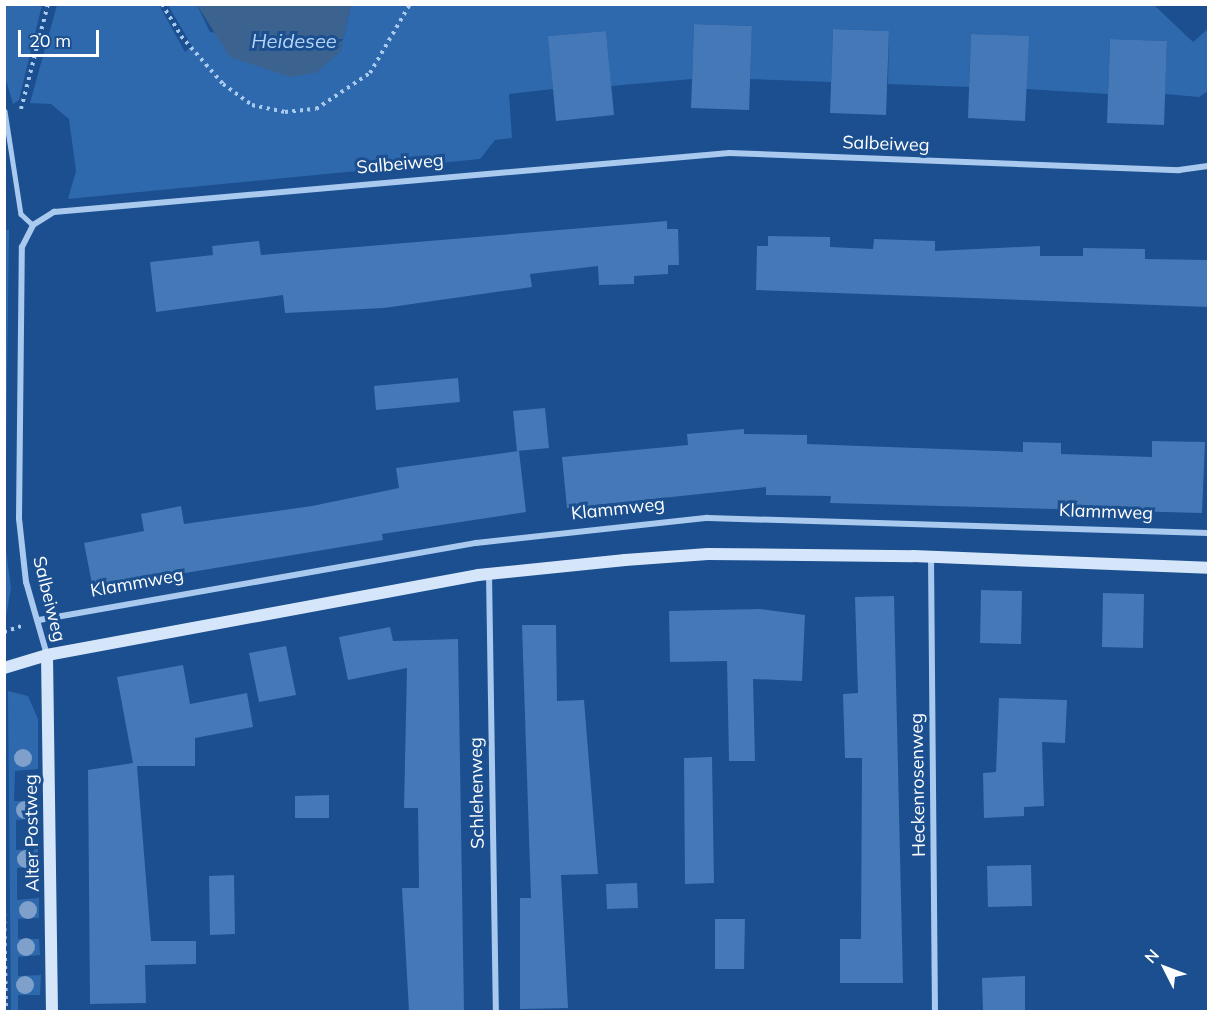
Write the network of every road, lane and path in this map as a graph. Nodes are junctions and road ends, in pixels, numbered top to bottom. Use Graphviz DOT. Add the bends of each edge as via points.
graph roads {
  1 [pos="48,4"];
  2 [pos="162,4"];
  3 [pos="410,4"];
  4 [pos="5,111"];
  5 [pos="1209,166"];
  6 [pos="33,225"];
  7 [pos="1209,533"];
  8 [pos="931,557"];
  9 [pos="1209,568"];
  10 [pos="489,574"];
  11 [pos="39,620"];
  12 [pos="47,655"];
  13 [pos="4,668"];
  14 [pos="4,906"];
  15 [pos="6,1011"];
  16 [pos="52,1011"];
  17 [pos="496,1011"];
  18 [pos="935,1011"];
  1 -- 4 [label="path" via="24,109"];
  2 -- 3 [label="path" via="181,36 223,84 252,105 285,112 316,109 370,73"];
  4 -- 6 [label="lane" via="21,214"];
  5 -- 6 [label="street, Salbeiweg" via="1179,170 729,153 659,156 75,209 54,212"];
  6 -- 11 [label="street, Salbeiweg" via="22,247 19,519 26,582"];
  7 -- 11 [label="street, Klammweg" via="708,518 476,543"];
  8 -- 9 [label="main road"];
  8 -- 10 [label="main road" via="708,554"];
  8 -- 18 [label="street, Heckenrosenweg"];
  10 -- 12 [label="main road"];
  10 -- 17 [label="street, Schlehenweg"];
  11 -- 12 [label="street, Salbeiweg"];
  12 -- 13 [label="main road"];
  12 -- 16 [label="main road, Alter Postweg"];
  14 -- 15 [label="path"];
}
